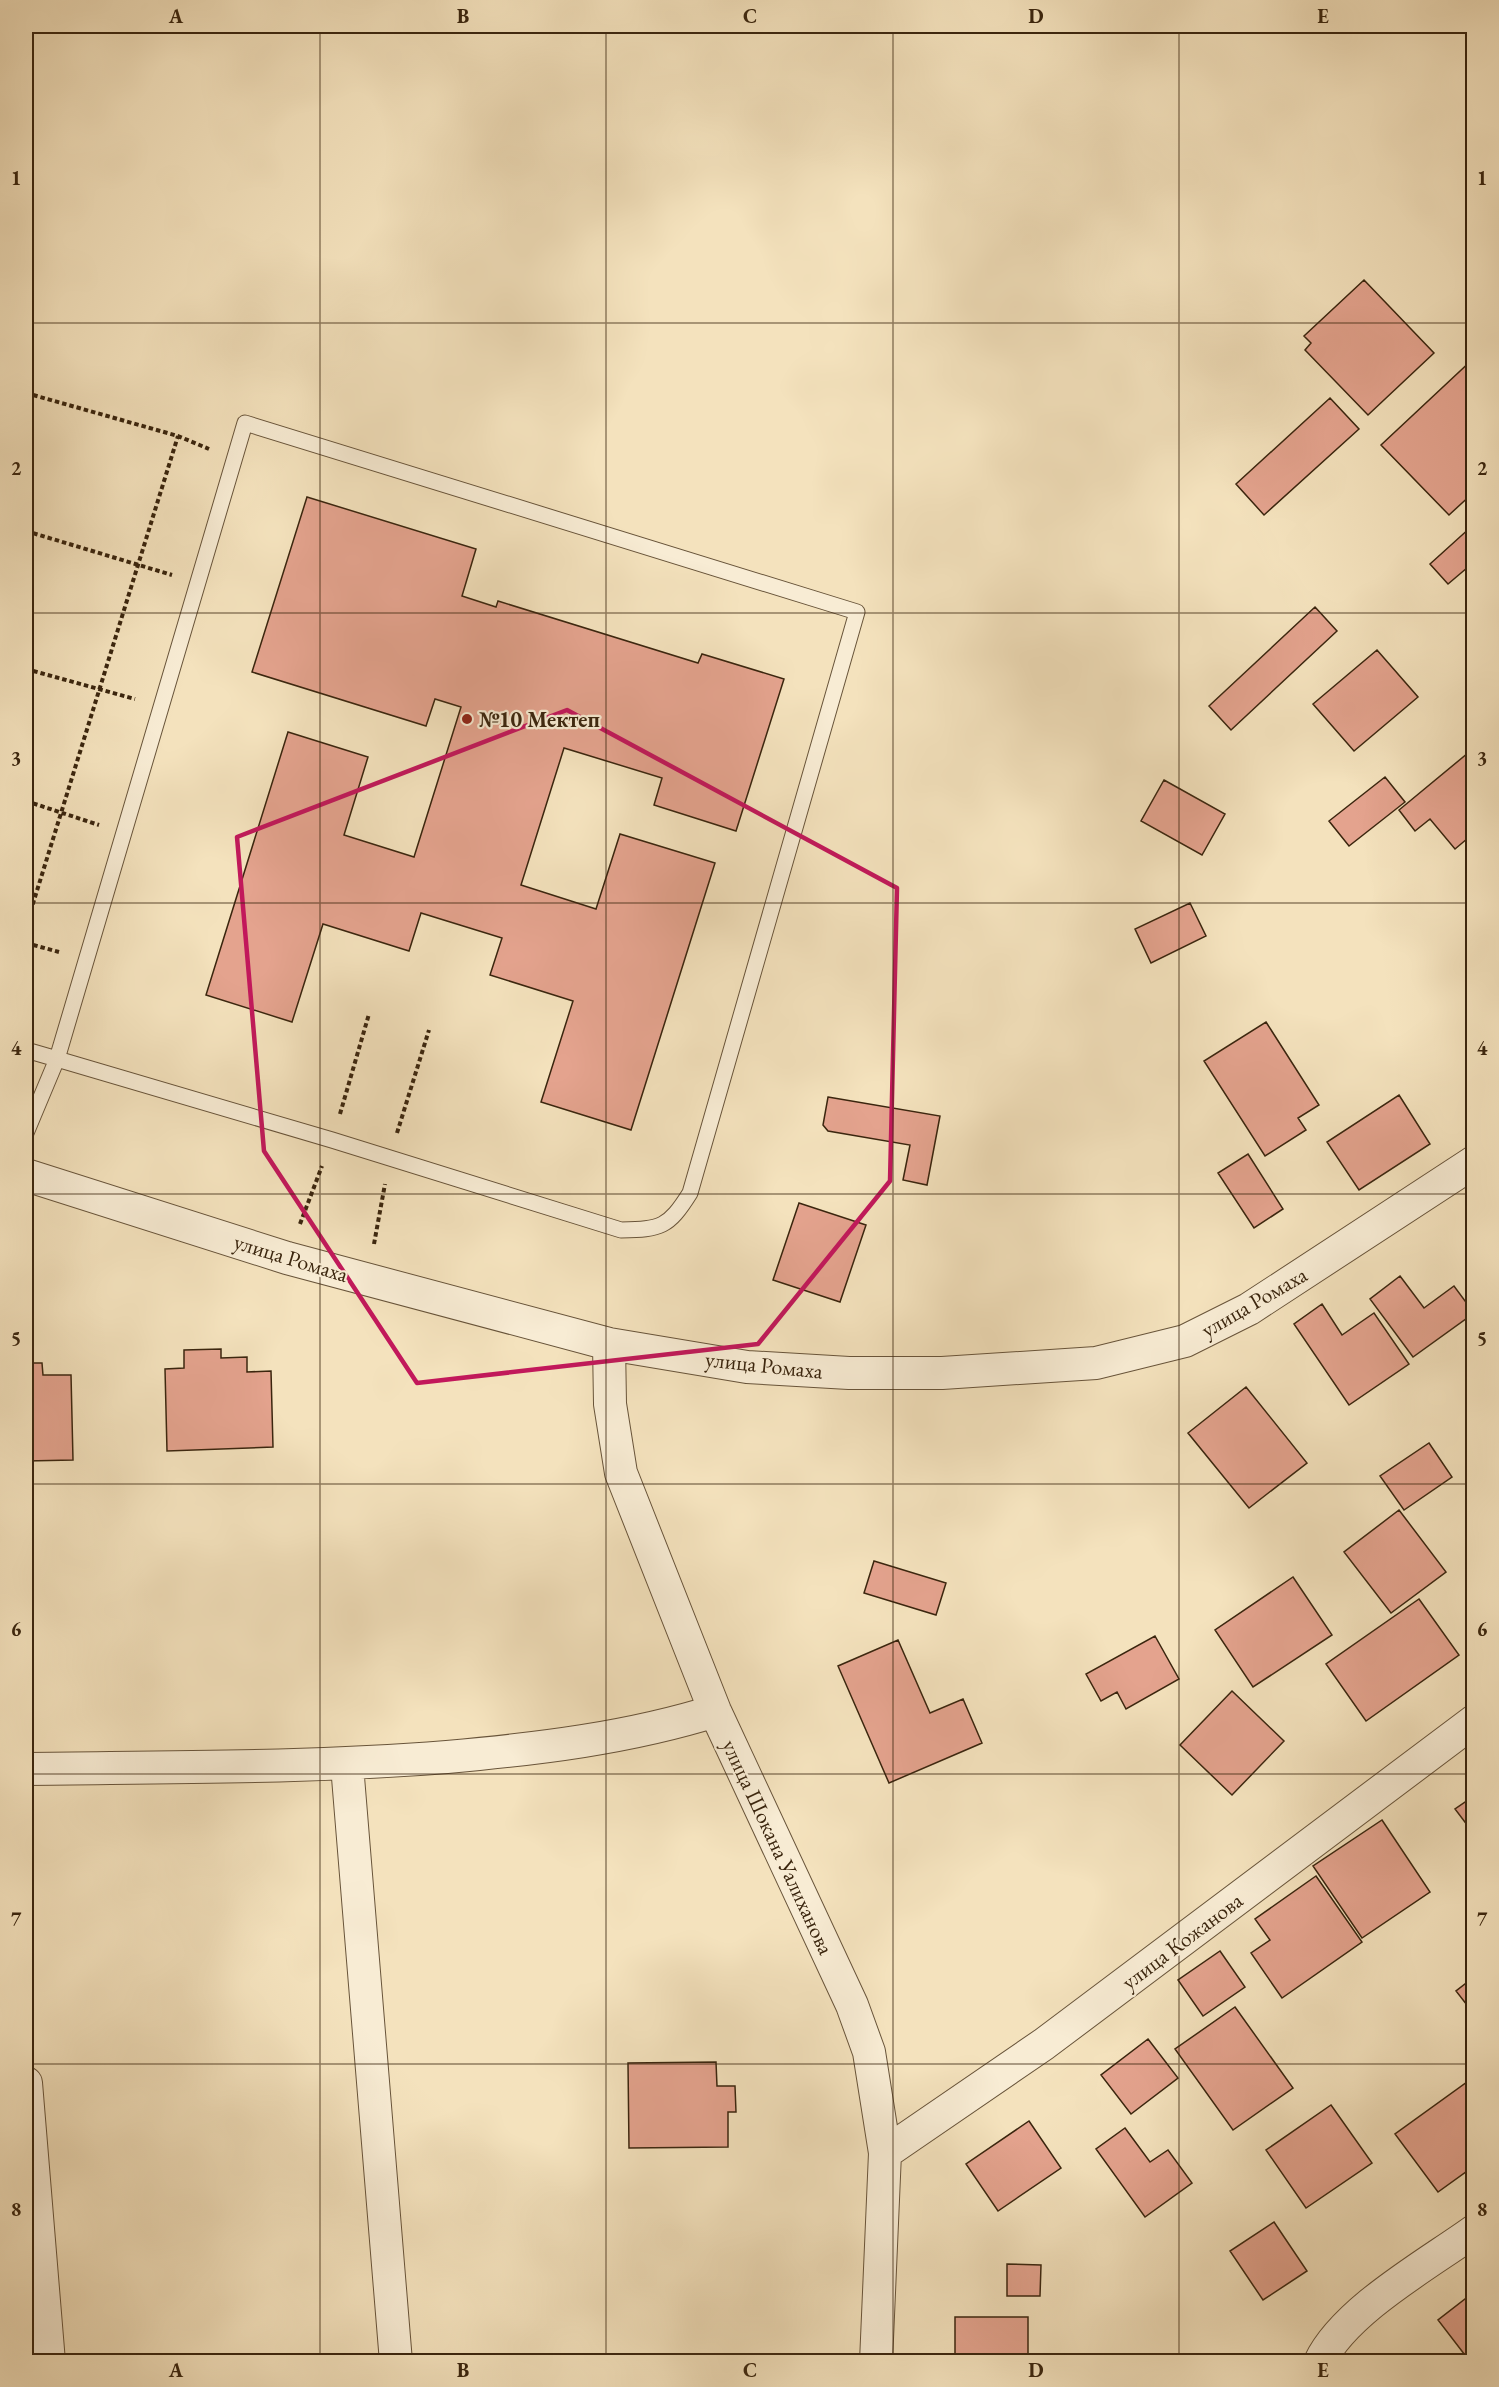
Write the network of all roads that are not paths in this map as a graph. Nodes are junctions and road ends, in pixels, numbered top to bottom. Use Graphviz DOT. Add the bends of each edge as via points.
graph roads {
  1 [pos="26,1050"];
  2 [pos="57,1059"];
  3 [pos="26,1133"];
  4 [pos="1473,1162"];
  5 [pos="26,1175"];
  6 [pos="609,1344"];
  7 [pos="715,1711"];
  8 [pos="1473,1721"];
  9 [pos="346,1765"];
  10 [pos="26,1769"];
  11 [pos="26,2083"];
  12 [pos="885,2154"];
  13 [pos="1473,2231"];
  14 [pos="49,2361"];
  15 [pos="396,2361"];
  16 [pos="876,2361"];
  17 [pos="1320,2361"];
  1 -- 2 [label="lane"];
  2 -- 2 [label="lane" via="621,1230 648,1230 665,1225 690,1193 857,612 245,423"];
  2 -- 3 [label="lane"];
  4 -- 6 [label="street, улица Ромаха" via="1249,1309 1185,1341 1096,1363 942,1373 849,1373 747,1367"];
  5 -- 6 [label="street, улица Ромаха" via="287,1258"];
  6 -- 7 [label="street, улица Шокана Уалиханова" via="610,1404 621,1473"];
  7 -- 9 [label="street" via="683,1721 538,1749"];
  7 -- 12 [label="street, улица Шокана Уалиханова" via="852,2005 869,2052"];
  8 -- 12 [label="street, улица Кожанова" via="1044,2044"];
  9 -- 10 [label="street"];
  9 -- 15 [label="street"];
  11 -- 14 [label="street"];
  12 -- 16 [label="street, улица Шокана Уалиханова"];
  13 -- 17 [label="street" via="1358,2316 1337,2334"];
}
